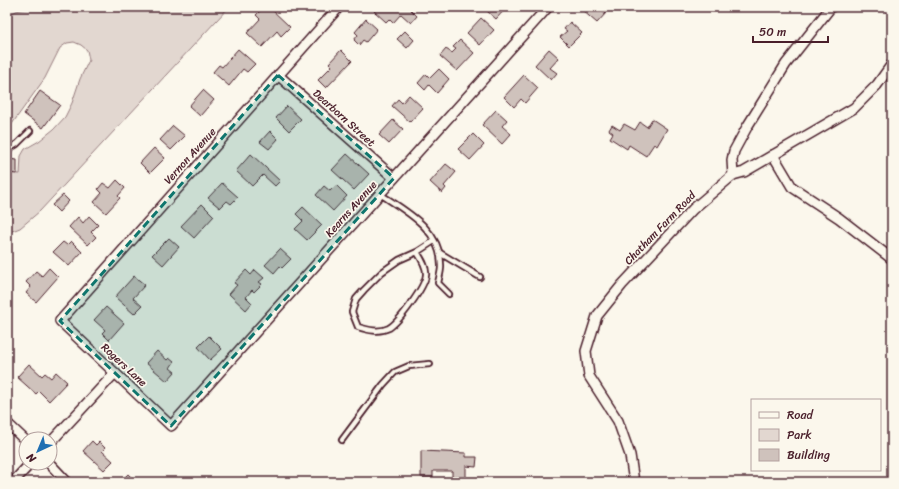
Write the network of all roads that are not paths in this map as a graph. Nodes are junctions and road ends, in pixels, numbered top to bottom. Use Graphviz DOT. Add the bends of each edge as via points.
graph roads {
  1 [pos="339,7"];
  2 [pos="548,7"];
  3 [pos="831,7"];
  4 [pos="892,64"];
  5 [pos="278,75"];
  6 [pos="30,131"];
  7 [pos="7,150"];
  8 [pos="773,155"];
  9 [pos="733,175"];
  10 [pos="394,178"];
  11 [pos="380,194"];
  12 [pos="434,241"];
  13 [pos="417,252"];
  14 [pos="440,253"];
  15 [pos="892,259"];
  16 [pos="480,277"];
  17 [pos="449,294"];
  18 [pos="60,321"];
  19 [pos="430,364"];
  20 [pos="115,373"];
  21 [pos="7,423"];
  22 [pos="171,426"];
  23 [pos="18,433"];
  24 [pos="58,434"];
  25 [pos="342,440"];
  26 [pos="23,471"];
  27 [pos="57,471"];
  28 [pos="13,482"];
  29 [pos="67,482"];
  30 [pos="634,482"];
  1 -- 5 [label="street, Vernon Avenue"];
  2 -- 10 [label="street, Kearns Avenue"];
  3 -- 9 [label="street" via="786,64 747,126 734,151"];
  4 -- 8 [label="street, Chatham Farm Road" via="877,85 854,108"];
  5 -- 10 [label="street, Dearborn Street"];
  5 -- 18 [label="street, Vernon Avenue"];
  6 -- 7 [label="lane"];
  8 -- 9 [label="street, Chatham Farm Road" via="744,172"];
  8 -- 15 [label="street" via="792,187 839,218"];
  9 -- 30 [label="street, Chatham Farm Road" via="693,209 622,285 597,316 586,351 589,376 618,421 630,455"];
  10 -- 11 [label="street, Kearns Avenue"];
  11 -- 12 [label="lane" via="418,219"];
  11 -- 22 [label="street, Kearns Avenue"];
  12 -- 13 [label="lane"];
  12 -- 14 [label="lane"];
  13 -- 13 [label="lane" via="382,272 356,299 352,312 358,327 378,331 388,328 399,319 422,286 426,274"];
  14 -- 16 [label="lane"];
  14 -- 17 [label="lane" via="442,268 438,283"];
  18 -- 20 [label="street, Rogers Lane"];
  19 -- 25 [label="lane" via="410,366 394,372"];
  20 -- 22 [label="street, Rogers Lane"];
  20 -- 24 [label="street"];
  21 -- 23 [label="street"];
  26 -- 28 [label="street"];
  27 -- 29 [label="street"];
}
